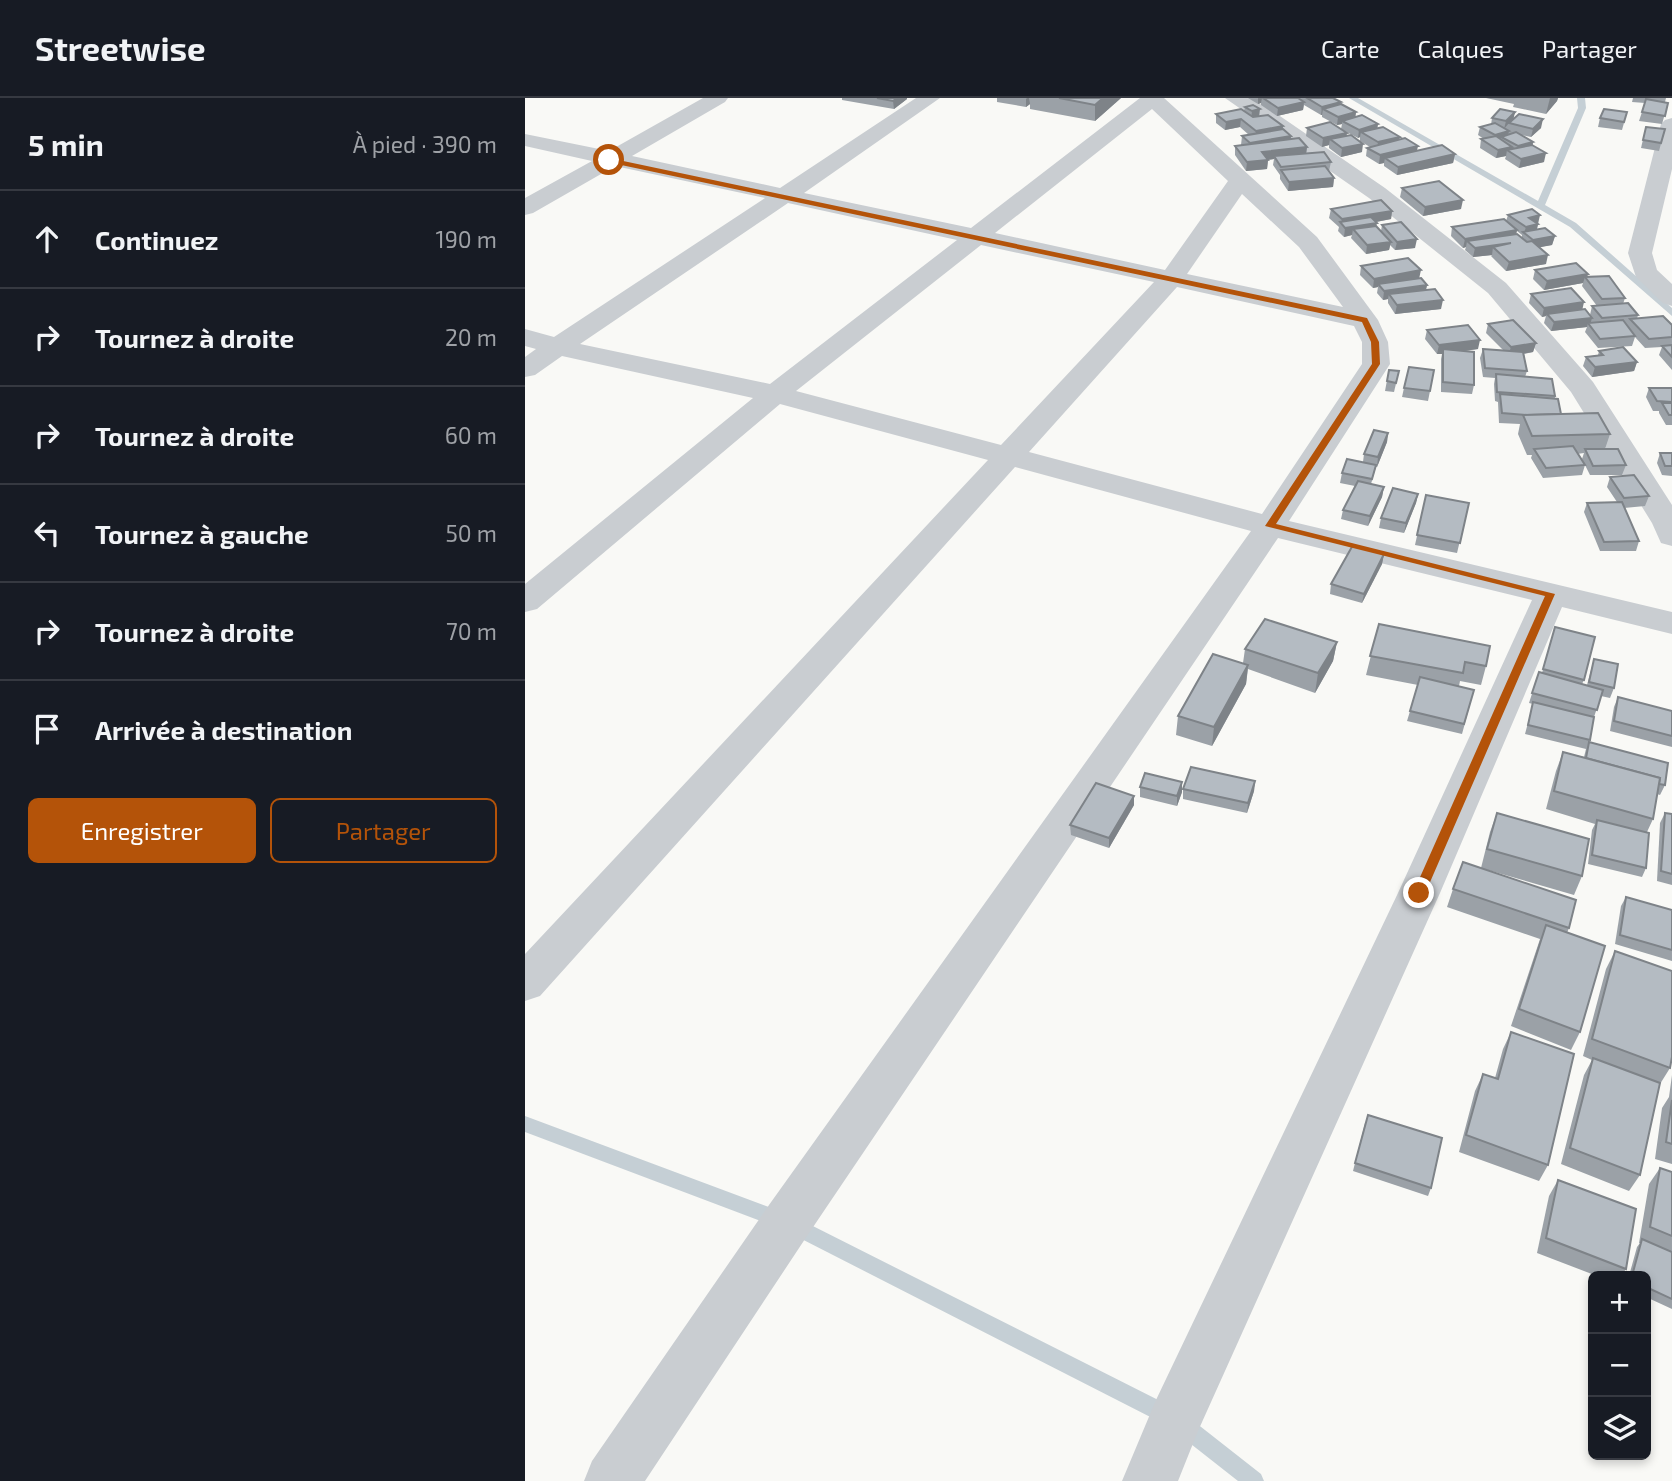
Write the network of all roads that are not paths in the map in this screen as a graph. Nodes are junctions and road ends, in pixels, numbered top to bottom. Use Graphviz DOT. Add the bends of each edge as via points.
graph roads {
  1 [pos="718,98"];
  2 [pos="930,98"];
  3 [pos="1152,98"];
  4 [pos="1235,98"];
  5 [pos="1672,124"];
  6 [pos="525,140"];
  7 [pos="609,160"];
  8 [pos="1241,179"];
  9 [pos="784,196"];
  10 [pos="525,208"];
  11 [pos="975,236"];
  12 [pos="1170,280"];
  13 [pos="1672,298"];
  14 [pos="1365,320"];
  15 [pos="525,337"];
  16 [pos="557,347"];
  17 [pos="525,369"];
  18 [pos="775,394"];
  19 [pos="1010,456"];
  20 [pos="1270,526"];
  21 [pos="1671,527"];
  22 [pos="1551,594"];
  23 [pos="525,601"];
  24 [pos="1672,623"];
  25 [pos="525,984"];
  26 [pos="612,1481"];
  27 [pos="1150,1481"];
  1 -- 7 [label="street"];
  2 -- 9 [label="street"];
  3 -- 8 [label="street"];
  3 -- 11 [label="street"];
  4 -- 21 [label="street" via="1377,193 1497,288 1583,388"];
  5 -- 13 [label="street" via="1640,253 1645,272"];
  6 -- 7 [label="street"];
  7 -- 9 [label="street"];
  7 -- 10 [label="street"];
  8 -- 12 [label="street"];
  8 -- 14 [label="street" via="1308,242"];
  9 -- 11 [label="street"];
  9 -- 16 [label="street"];
  11 -- 12 [label="street"];
  11 -- 18 [label="street"];
  12 -- 14 [label="street"];
  12 -- 19 [label="street"];
  14 -- 20 [label="street" via="1375,342 1376,364"];
  15 -- 16 [label="street"];
  16 -- 17 [label="street"];
  16 -- 18 [label="street"];
  18 -- 19 [label="street"];
  18 -- 23 [label="street"];
  19 -- 20 [label="street"];
  19 -- 25 [label="street"];
  20 -- 22 [label="street"];
  20 -- 26 [label="street"];
  22 -- 24 [label="street"];
  22 -- 27 [label="street"];
}
